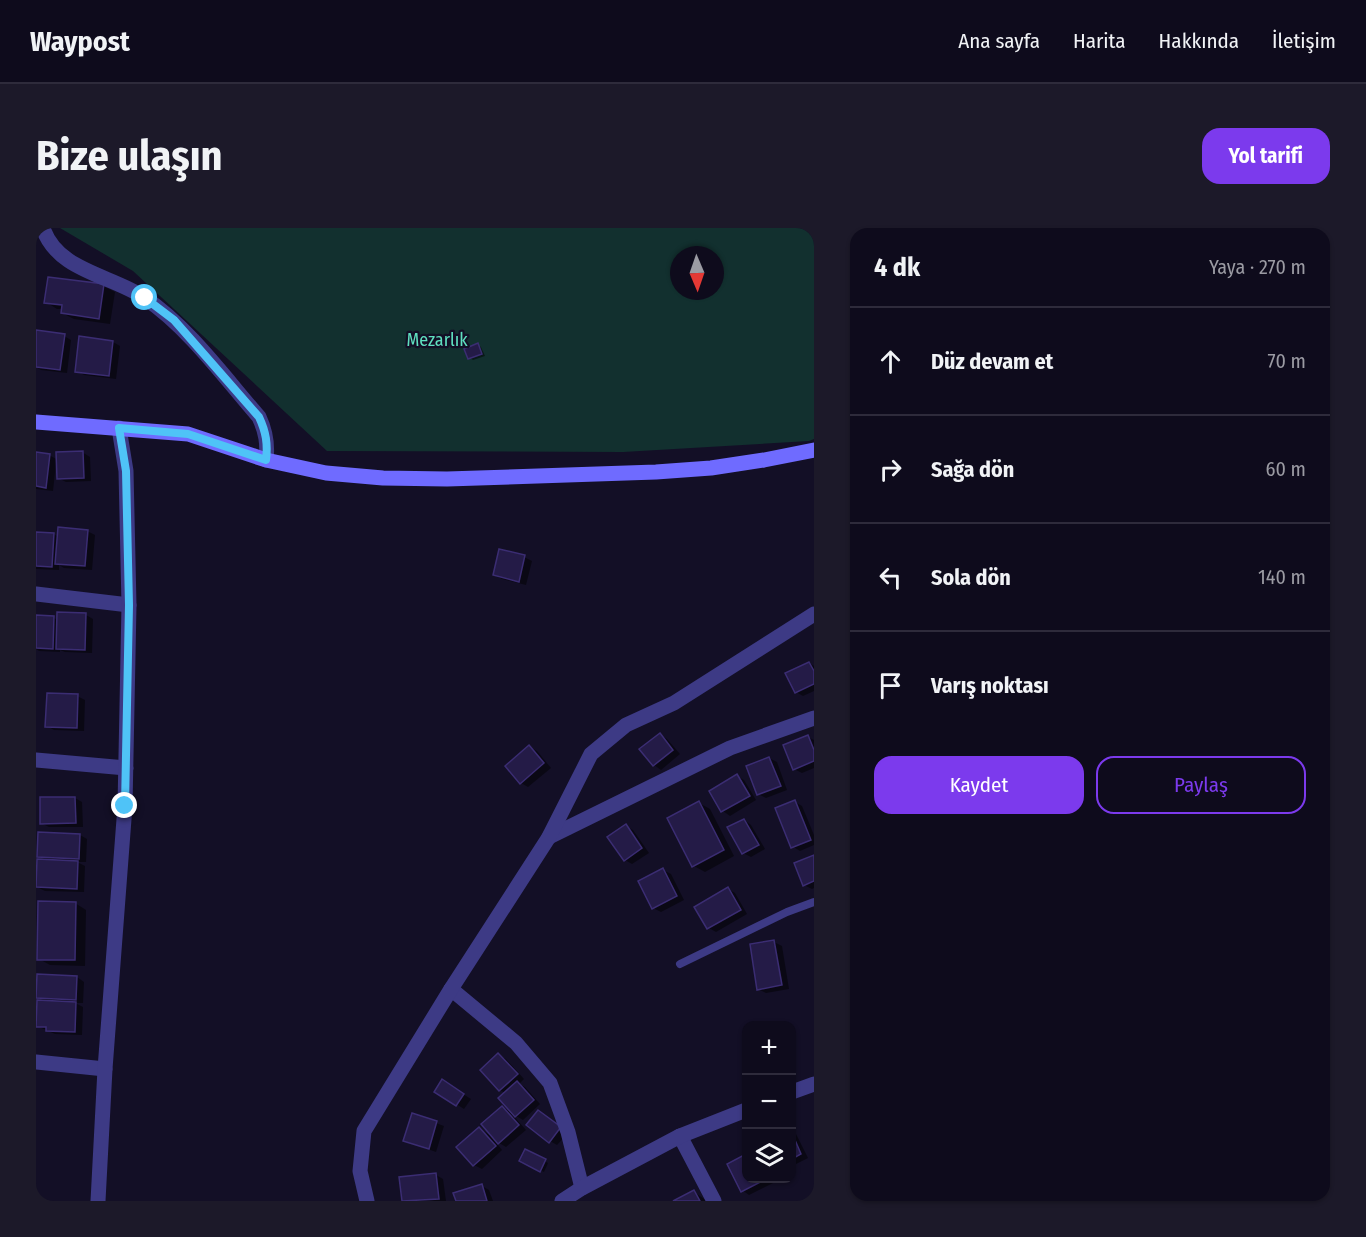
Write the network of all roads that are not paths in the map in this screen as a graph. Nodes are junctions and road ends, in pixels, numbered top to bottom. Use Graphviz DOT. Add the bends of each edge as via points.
graph roads {
  1 [pos="42,236"];
  2 [pos="36,422"];
  3 [pos="119,428"];
  4 [pos="814,450"];
  5 [pos="266,460"];
  6 [pos="36,594"];
  7 [pos="129,605"];
  8 [pos="814,614"];
  9 [pos="814,718"];
  10 [pos="36,760"];
  11 [pos="126,768"];
  12 [pos="549,837"];
  13 [pos="814,902"];
  14 [pos="680,964"];
  15 [pos="451,989"];
  16 [pos="36,1062"];
  17 [pos="105,1069"];
  18 [pos="814,1084"];
  19 [pos="796,1091"];
  20 [pos="742,1112"];
  21 [pos="680,1136"];
  22 [pos="582,1188"];
  23 [pos="98,1201"];
  24 [pos="367,1201"];
  25 [pos="562,1201"];
  26 [pos="714,1201"];
  1 -- 5 [label="street" via="68,262 118,283 174,320 259,417 266,430"];
  2 -- 3 [label="street"];
  3 -- 5 [label="street" via="188,434"];
  3 -- 7 [label="street" via="126,471"];
  4 -- 5 [label="street" via="722,466 656,472 447,479 326,473"];
  6 -- 7 [label="street"];
  7 -- 11 [label="street"];
  8 -- 12 [label="street" via="674,703 626,725 591,754"];
  9 -- 12 [label="street" via="729,748"];
  10 -- 11 [label="street"];
  11 -- 17 [label="street"];
  12 -- 15 [label="street"];
  13 -- 14 [label="lane"];
  15 -- 22 [label="street" via="516,1043 550,1083"];
  15 -- 24 [label="street" via="364,1131 360,1171"];
  16 -- 17 [label="street"];
  17 -- 23 [label="street"];
  18 -- 19 [label="street"];
  20 -- 21 [label="street"];
  21 -- 22 [label="street"];
  21 -- 26 [label="street"];
  22 -- 25 [label="street"];
}
